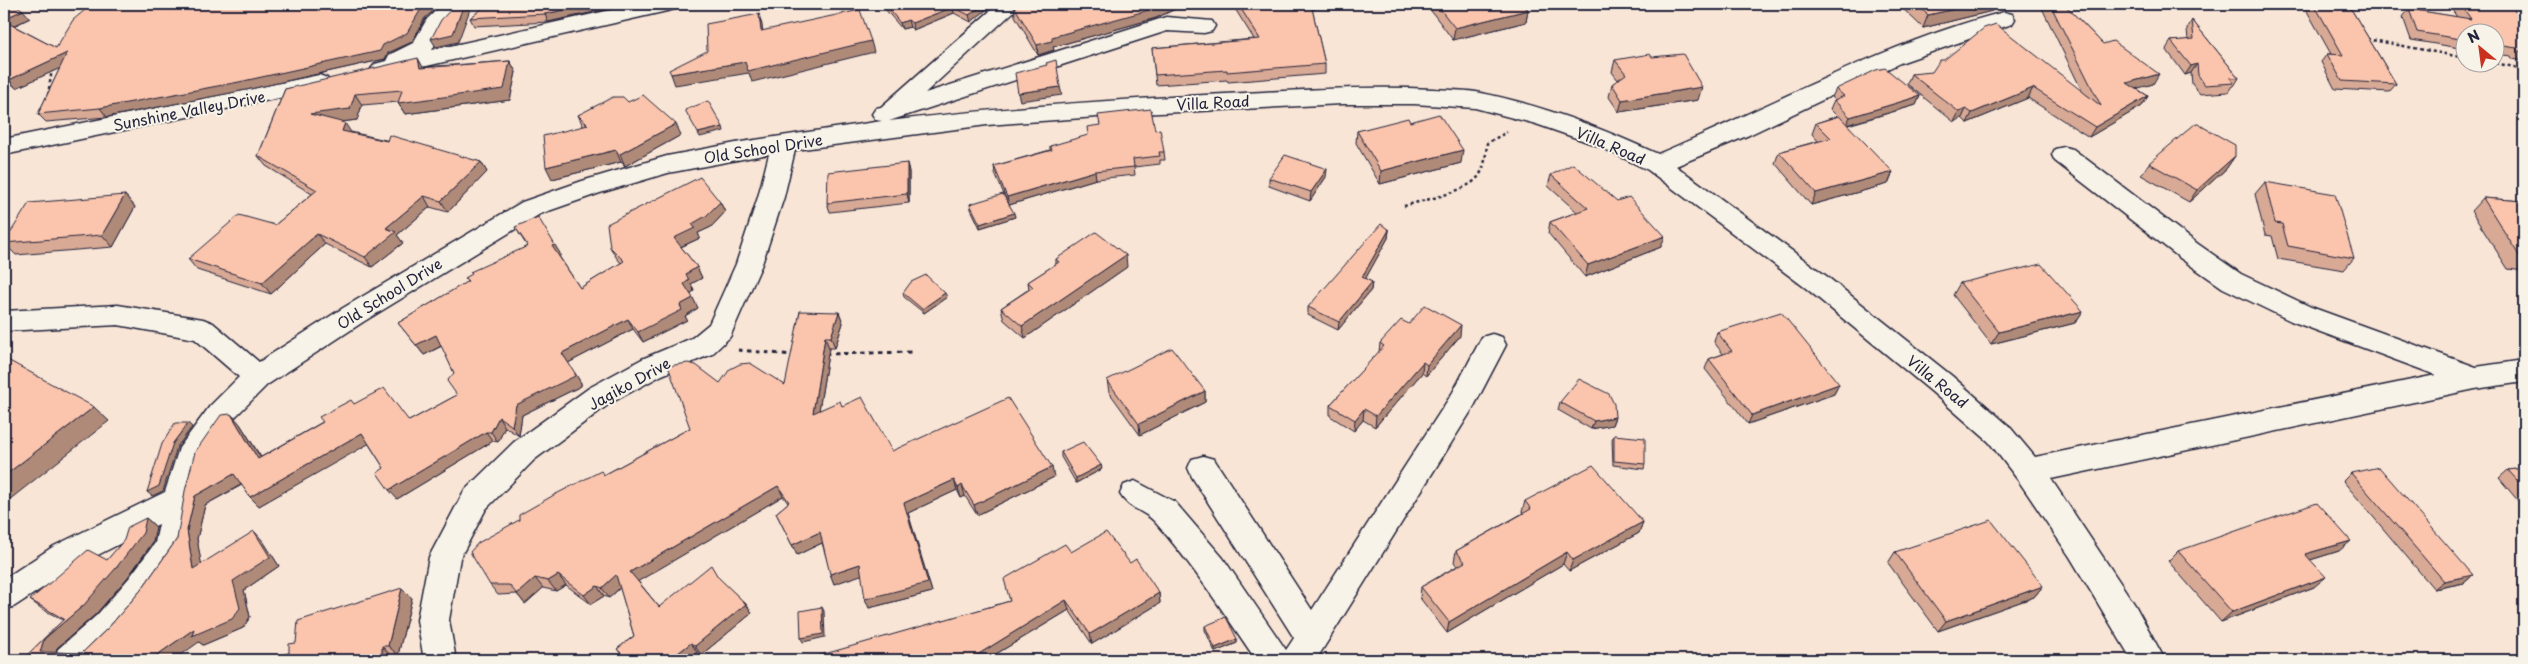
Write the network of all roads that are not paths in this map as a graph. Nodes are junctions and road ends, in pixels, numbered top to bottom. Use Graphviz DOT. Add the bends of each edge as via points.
graph roads {
  1 [pos="456,4"];
  2 [pos="664,4"];
  3 [pos="1011,4"];
  4 [pos="2004,19"];
  5 [pos="1204,26"];
  6 [pos="360,74"];
  7 [pos="884,114"];
  8 [pos="862,132"];
  9 [pos="784,143"];
  10 [pos="4,147"];
  11 [pos="2064,155"];
  12 [pos="1657,164"];
  13 [pos="4,321"];
  14 [pos="1492,345"];
  15 [pos="2524,372"];
  16 [pos="257,377"];
  17 [pos="2475,378"];
  18 [pos="1203,468"];
  19 [pos="2029,471"];
  20 [pos="1135,494"];
  21 [pos="178,500"];
  22 [pos="4,596"];
  23 [pos="1305,649"];
  24 [pos="70,660"];
  25 [pos="440,660"];
  26 [pos="1274,660"];
  27 [pos="2149,660"];
  1 -- 6 [label="street, Sunshine Valley Drive" via="436,24 422,48"];
  2 -- 6 [label="street, Sunshine Valley Drive"];
  3 -- 7 [label="street"];
  4 -- 12 [label="street" via="1892,58"];
  5 -- 7 [label="street" via="1166,24"];
  6 -- 10 [label="street, Sunshine Valley Drive" via="246,100"];
  7 -- 8 [label="street"];
  8 -- 9 [label="street, Old School Drive"];
  8 -- 12 [label="street, Villa Road" via="987,117 1139,106 1342,96 1414,96 1476,100 1543,118 1605,139"];
  9 -- 16 [label="street, Old School Drive" via="667,165 531,208"];
  9 -- 25 [label="street, Jagiko Drive" via="771,197 749,264 720,330 702,346 652,367 599,396 524,451 475,500 445,557 433,620"];
  11 -- 17 [label="street" via="2232,281 2301,314"];
  12 -- 19 [label="street, Villa Road" via="1816,282 1948,389 1999,434"];
  13 -- 16 [label="street" via="118,315 203,330"];
  14 -- 23 [label="street" via="1463,400"];
  15 -- 17 [label="street"];
  16 -- 21 [label="street, Old School Drive" via="220,414 189,457"];
  17 -- 19 [label="street"];
  18 -- 23 [label="street"];
  19 -- 27 [label="street, Villa Road" via="2124,615"];
  20 -- 26 [label="street" via="1164,511 1212,568"];
  21 -- 22 [label="street" via="65,556"];
  21 -- 24 [label="street, Old School Drive" via="170,547 108,625"];
}
